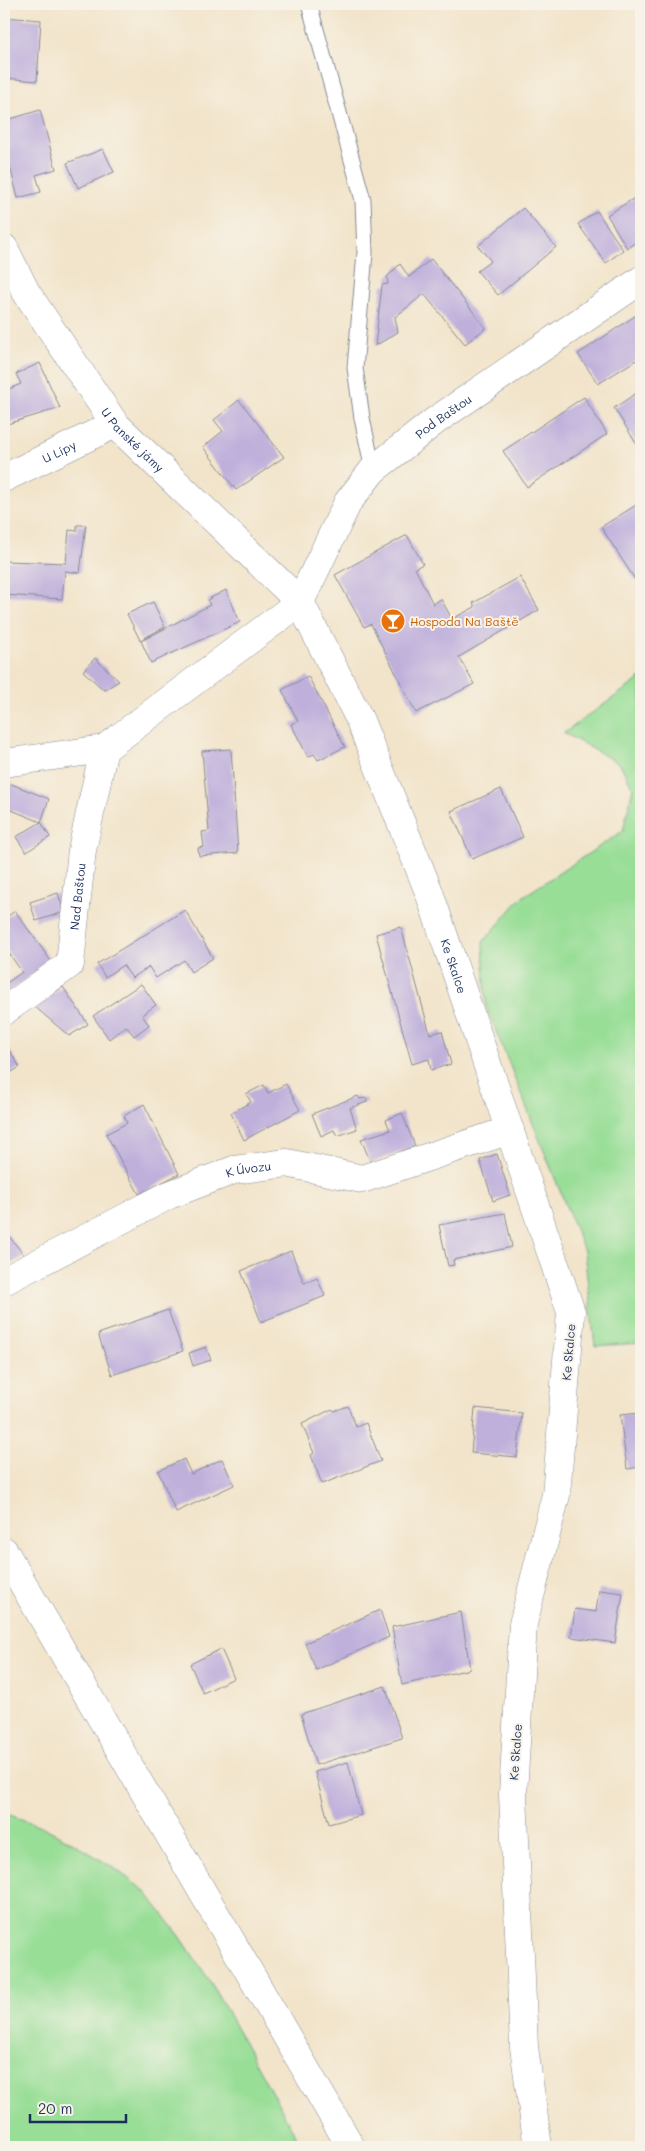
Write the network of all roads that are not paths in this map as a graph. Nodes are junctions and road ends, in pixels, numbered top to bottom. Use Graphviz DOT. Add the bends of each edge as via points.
graph roads {
  1 [pos="309,4"];
  2 [pos="4,248"];
  3 [pos="641,280"];
  4 [pos="115,424"];
  5 [pos="373,470"];
  6 [pos="4,478"];
  7 [pos="300,602"];
  8 [pos="104,750"];
  9 [pos="4,763"];
  10 [pos="4,1011"];
  11 [pos="510,1130"];
  12 [pos="4,1281"];
  13 [pos="4,1551"];
  14 [pos="351,2147"];
  15 [pos="538,2147"];
  1 -- 5 [label="lane" via="363,200 365,253 355,368"];
  2 -- 4 [label="street, U Panské jámy" via="26,292"];
  3 -- 5 [label="street, Pod Baštou" via="435,420"];
  4 -- 6 [label="street, U Lípy"];
  4 -- 7 [label="street, U Panské jámy"];
  5 -- 7 [label="street, Pod Baštou" via="348,502"];
  7 -- 8 [label="street"];
  7 -- 11 [label="street, Ke Skalce" via="360,718 428,892"];
  8 -- 9 [label="street"];
  8 -- 10 [label="street, Nad Baštou" via="82,850 70,964"];
  11 -- 12 [label="street, K Úvozu" via="362,1179 287,1163 234,1170 168,1195"];
  11 -- 15 [label="street, Ke Skalce" via="571,1312 556,1495 523,1624 513,1794 524,2046"];
  13 -- 14 [label="street"];
}
